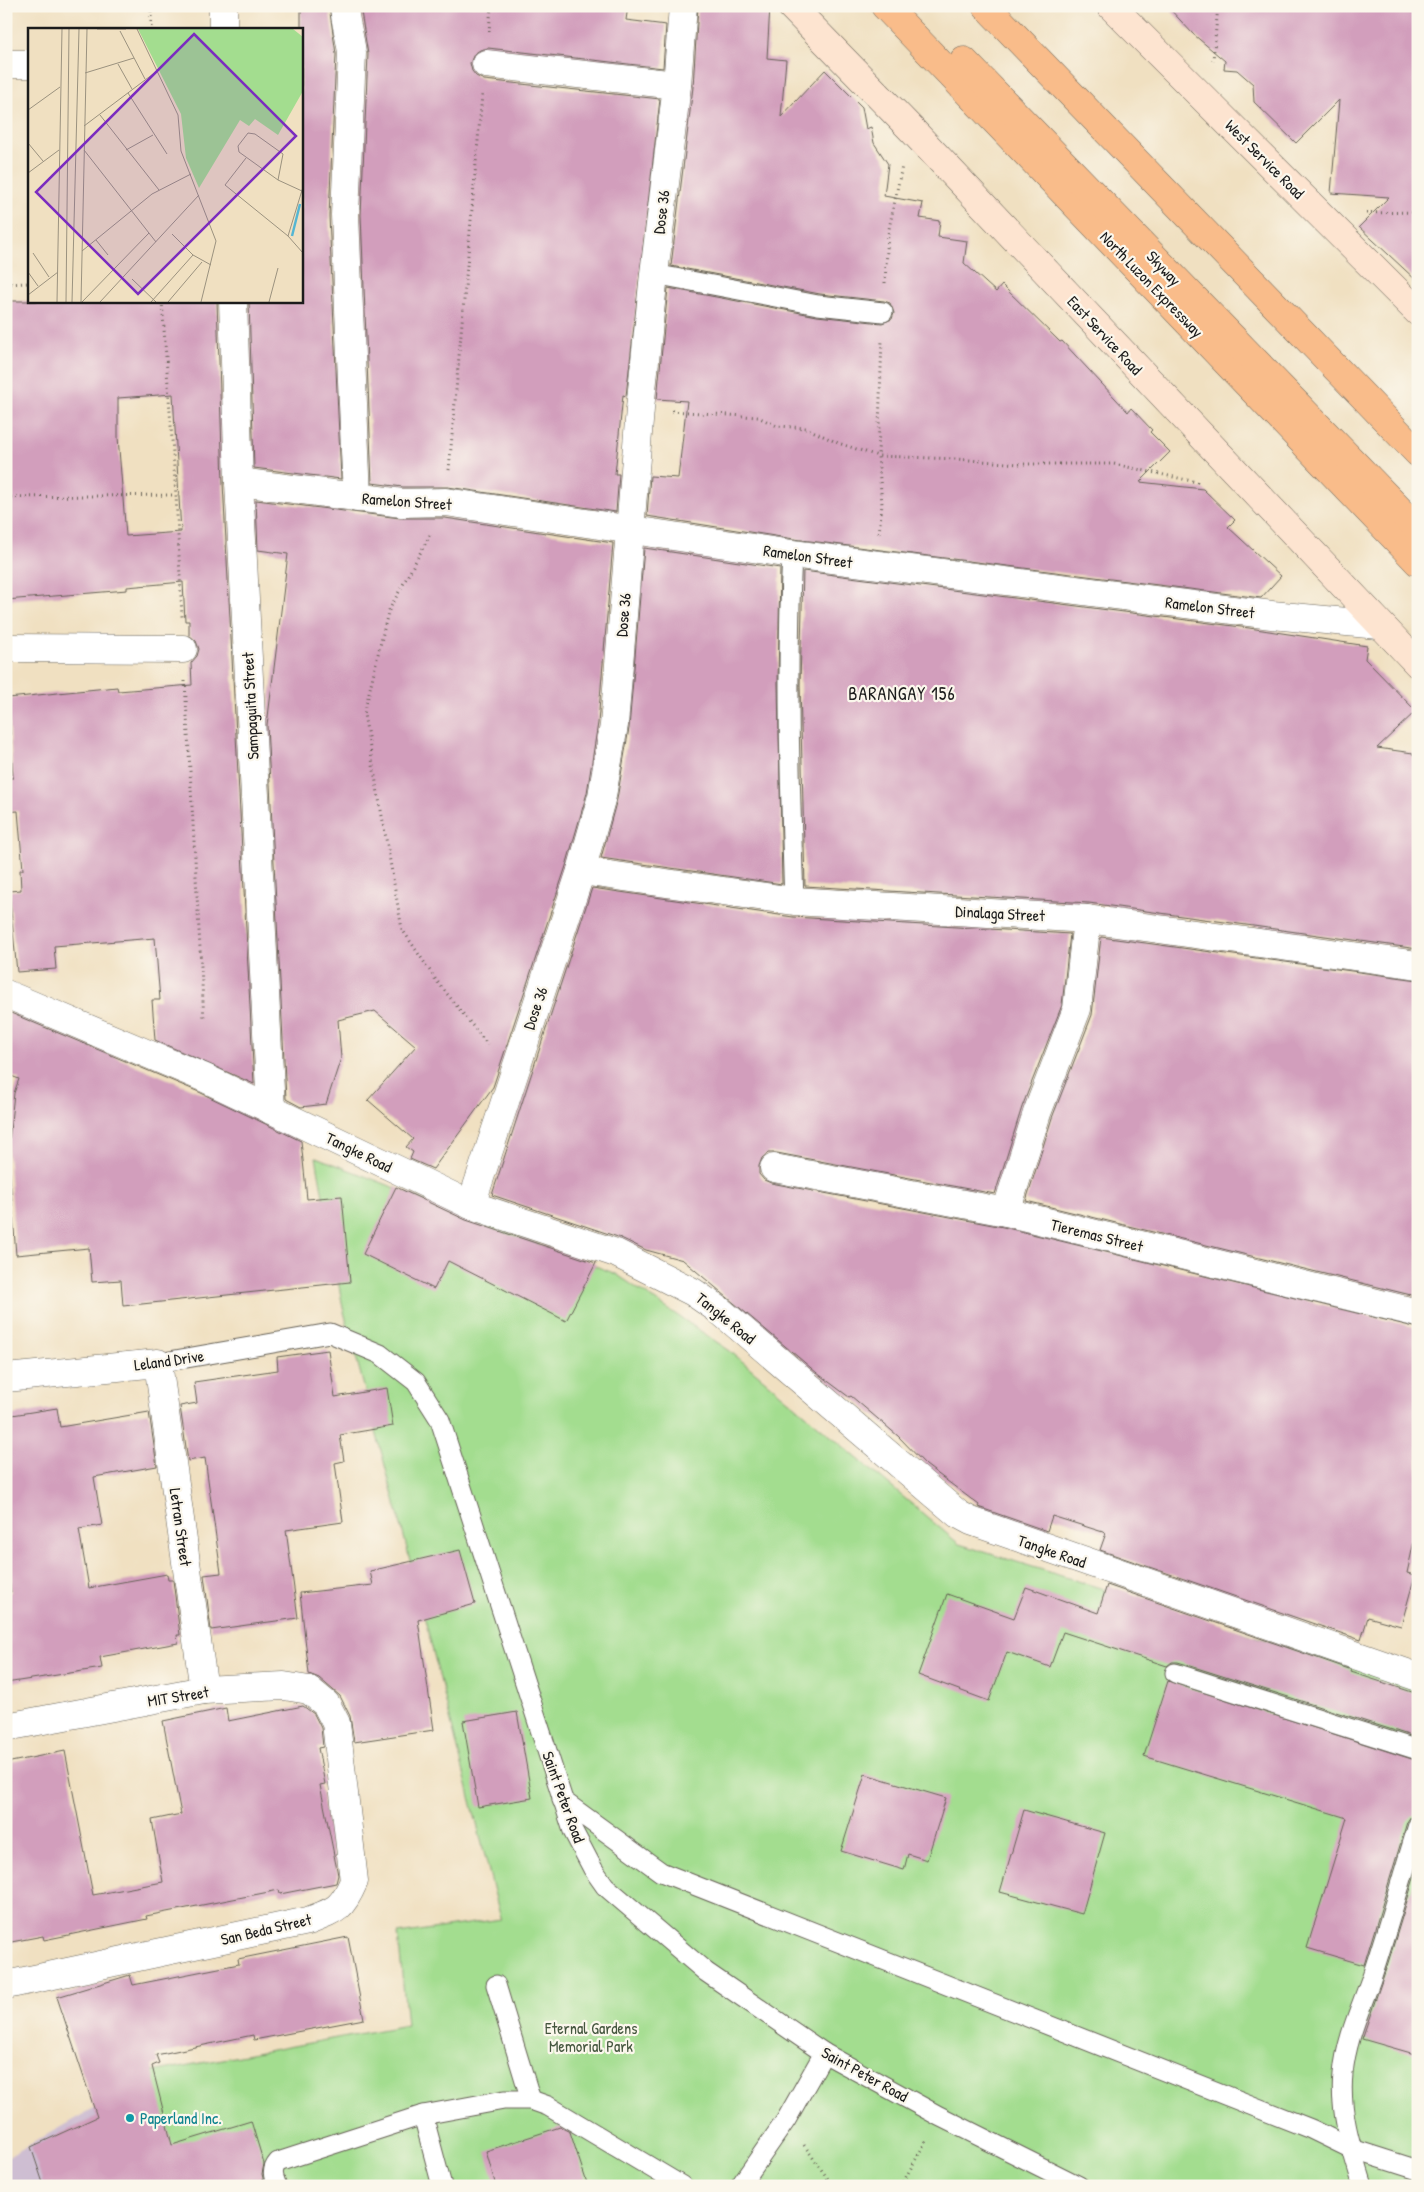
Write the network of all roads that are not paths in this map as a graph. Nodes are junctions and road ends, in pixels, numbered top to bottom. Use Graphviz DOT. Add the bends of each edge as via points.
graph roads {
  1 [pos="222,6"];
  2 [pos="344,6"];
  3 [pos="683,6"];
  4 [pos="791,6"];
  5 [pos="885,6"];
  6 [pos="911,6"];
  7 [pos="986,6"];
  8 [pos="1009,6"];
  9 [pos="1111,6"];
  10 [pos="223,28"];
  11 [pos="6,64"];
  12 [pos="28,64"];
  13 [pos="486,64"];
  14 [pos="677,85"];
  15 [pos="654,274"];
  16 [pos="232,302"];
  17 [pos="883,312"];
  18 [pos="1418,312"];
  19 [pos="1418,430"];
  20 [pos="1418,453"];
  21 [pos="239,482"];
  22 [pos="357,498"];
  23 [pos="630,529"];
  24 [pos="1418,529"];
  25 [pos="792,554"];
  26 [pos="1418,562"];
  27 [pos="1379,625"];
  28 [pos="6,648"];
  29 [pos="183,649"];
  30 [pos="1418,664"];
  31 [pos="581,871"];
  32 [pos="794,901"];
  33 [pos="1088,919"];
  34 [pos="1418,965"];
  35 [pos="6,994"];
  36 [pos="271,1110"];
  37 [pos="774,1168"];
  38 [pos="471,1205"];
  39 [pos="1006,1212"];
  40 [pos="1418,1313"];
  41 [pos="330,1333"];
  42 [pos="158,1363"];
  43 [pos="6,1378"];
  44 [pos="1175,1673"];
  45 [pos="1418,1677"];
  46 [pos="204,1690"];
  47 [pos="336,1723"];
  48 [pos="6,1727"];
  49 [pos="1418,1750"];
  50 [pos="562,1800"];
  51 [pos="1418,1825"];
  52 [pos="496,1984"];
  53 [pos="6,1985"];
  54 [pos="824,2053"];
  55 [pos="531,2100"];
  56 [pos="423,2115"];
  57 [pos="1352,2149"];
  58 [pos="1418,2170"];
  59 [pos="276,2186"];
  60 [pos="442,2186"];
  61 [pos="682,2186"];
  62 [pos="740,2186"];
  63 [pos="1079,2186"];
  64 [pos="1363,2186"];
  1 -- 10 [label="street"];
  2 -- 22 [label="street" via="345,27 352,52 345,215"];
  3 -- 14 [label="street, Dose 36"];
  4 -- 27 [label="street, East Service Road" via="1329,568"];
  5 -- 26 [label="highway, North Luzon Expressway"];
  6 -- 24 [label="highway, Skyway"];
  7 -- 20 [label="highway"];
  8 -- 19 [label="highway"];
  9 -- 18 [label="street, West Service Road"];
  11 -- 12 [label="street"];
  13 -- 14 [label="street"];
  14 -- 15 [label="street, Dose 36"];
  15 -- 17 [label="lane" via="818,305"];
  15 -- 23 [label="street, Dose 36"];
  16 -- 21 [label="street, Sampaguita Street"];
  21 -- 22 [label="street, Ramelon Street"];
  21 -- 36 [label="street, Sampaguita Street"];
  22 -- 23 [label="street, Ramelon Street" via="402,503 446,502"];
  23 -- 25 [label="street, Ramelon Street"];
  23 -- 31 [label="street, Dose 36" via="614,724 602,796"];
  25 -- 27 [label="street, Ramelon Street" via="1272,615"];
  25 -- 32 [label="lane" via="789,761"];
  27 -- 30 [label="street, East Service Road"];
  28 -- 29 [label="street"];
  31 -- 32 [label="street, Dinalaga Street"];
  31 -- 38 [label="street, Dose 36"];
  32 -- 33 [label="street, Dinalaga Street"];
  33 -- 34 [label="street, Dinalaga Street"];
  33 -- 39 [label="street" via="1077,1008 1037,1112"];
  35 -- 36 [label="street, Tangke Road" via="205,1078"];
  36 -- 38 [label="street, Tangke Road"];
  37 -- 39 [label="street, Tieremas Street"];
  38 -- 45 [label="street, Tangke Road" via="616,1253 694,1292 958,1514 971,1521"];
  39 -- 40 [label="street, Tieremas Street"];
  41 -- 42 [label="lane, Leland Drive"];
  41 -- 50 [label="lane, Saint Peter Road" via="380,1354 416,1382 440,1420"];
  42 -- 43 [label="street, Leland Drive"];
  42 -- 46 [label="street, Letran Street"];
  44 -- 49 [label="lane"];
  46 -- 47 [label="street, MIT Street" via="284,1686 309,1690 326,1704"];
  46 -- 48 [label="street, MIT Street"];
  47 -- 53 [label="street, San Beda Street" via="354,1881 345,1902 328,1914 308,1921"];
  50 -- 54 [label="lane, Saint Peter Road" via="573,1832 605,1886 706,1972"];
  50 -- 57 [label="lane" via="661,1872 1311,2129"];
  51 -- 57 [label="lane" via="1345,2060 1342,2102"];
  52 -- 55 [label="lane"];
  54 -- 62 [label="lane" via="786,2120"];
  54 -- 63 [label="lane, Saint Peter Road"];
  55 -- 56 [label="lane" via="504,2100"];
  55 -- 61 [label="lane" via="548,2106"];
  56 -- 59 [label="lane" via="278,2162 273,2174"];
  56 -- 60 [label="lane"];
  57 -- 58 [label="lane"];
  57 -- 64 [label="lane"];
}
